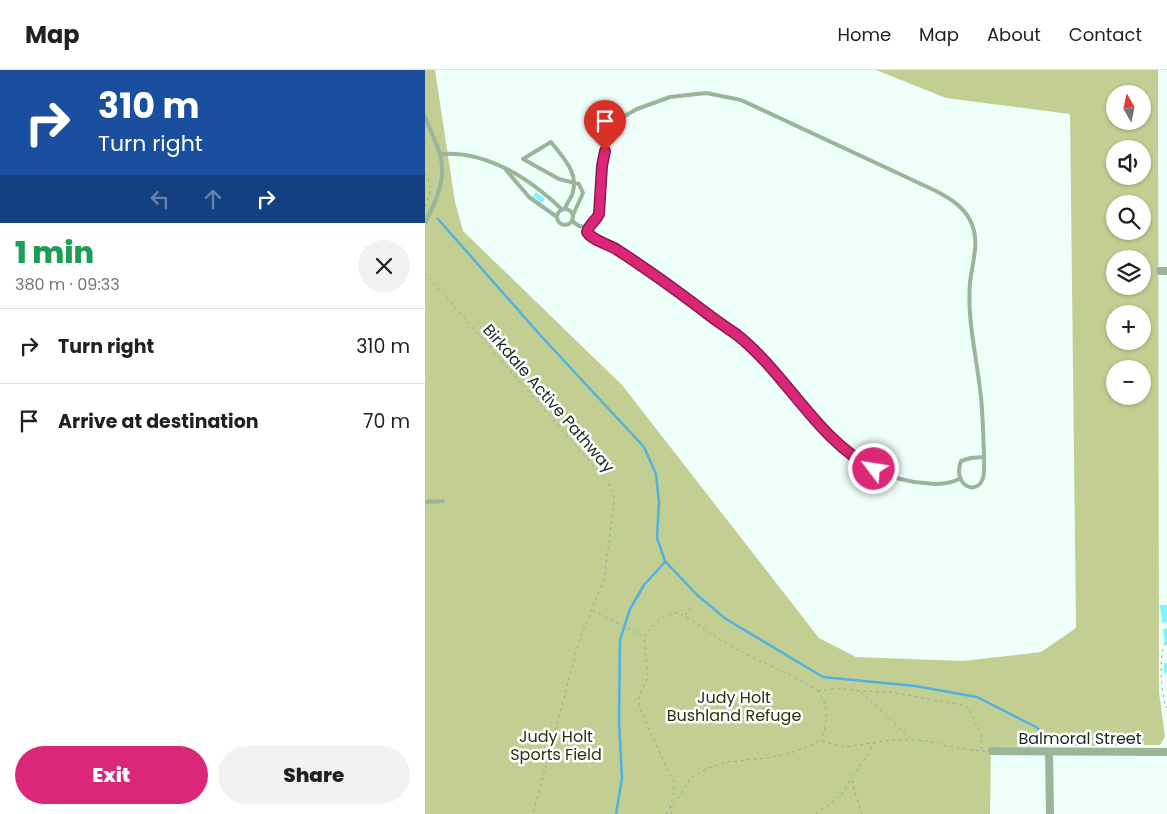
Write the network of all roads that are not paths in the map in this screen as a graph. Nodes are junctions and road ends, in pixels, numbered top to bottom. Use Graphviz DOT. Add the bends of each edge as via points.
graph roads {
  1 [pos="425,117"];
  2 [pos="440,154"];
  3 [pos="505,168"];
  4 [pos="573,182"];
  5 [pos="563,209"];
  6 [pos="573,215"];
  7 [pos="557,217"];
  8 [pos="572,221"];
  9 [pos="425,223"];
  10 [pos="588,227"];
  11 [pos="984,457"];
  12 [pos="959,478"];
  13 [pos="443,501"];
  14 [pos="425,502"];
  15 [pos="992,751"];
  16 [pos="1049,752"];
  17 [pos="1167,752"];
  18 [pos="1049,814"];
  1 -- 2 [label="lane"];
  2 -- 3 [label="lane" via="484,159"];
  2 -- 9 [label="lane" via="441,187"];
  3 -- 5 [label="lane" via="524,178"];
  3 -- 7 [label="lane" via="529,197"];
  4 -- 4 [label="lane" via="571,167 551,142 523,159 559,179"];
  4 -- 5 [label="lane" via="571,196"];
  4 -- 6 [label="lane" via="579,184 583,193"];
  5 -- 6 [label="lane"];
  5 -- 7 [label="lane"];
  6 -- 8 [label="lane"];
  7 -- 8 [label="lane" via="564,225"];
  8 -- 10 [label="lane"];
  10 -- 11 [label="lane" via="599,214 602,166 609,136 621,118 671,97 706,93 741,100 937,190 963,209 975,233 971,313 981,392"];
  10 -- 12 [label="lane" via="589,235 643,266 749,345 835,440 861,462 907,480 941,484"];
  11 -- 12 [label="lane" via="961,461"];
  11 -- 12 [label="lane" via="980,484 969,487"];
  13 -- 14 [label="lane"];
  15 -- 16 [label="street, Balmoral Street"];
  16 -- 17 [label="street, Balmoral Street"];
  16 -- 18 [label="street"];
}
